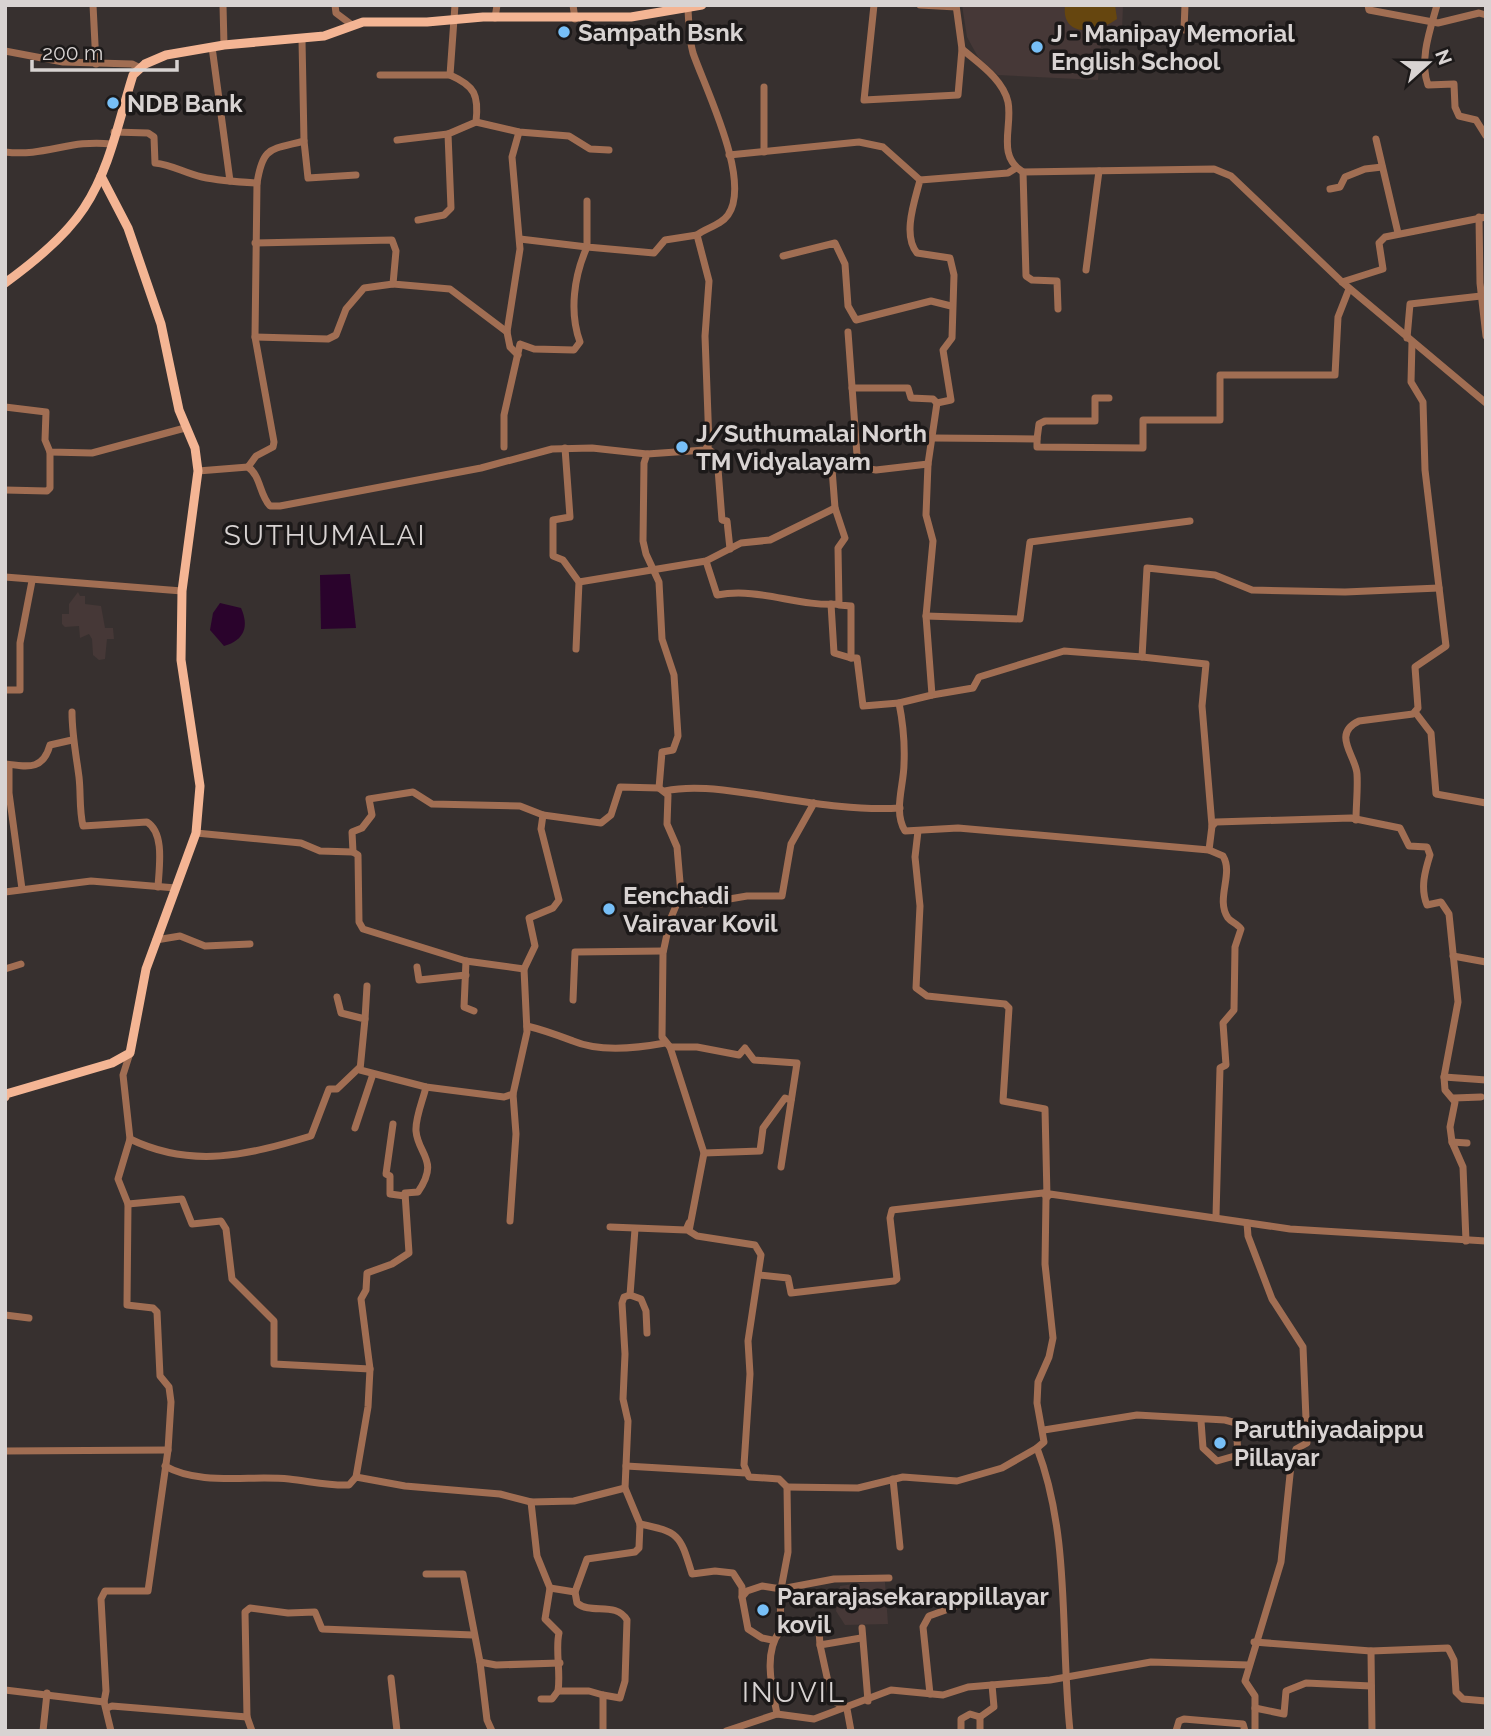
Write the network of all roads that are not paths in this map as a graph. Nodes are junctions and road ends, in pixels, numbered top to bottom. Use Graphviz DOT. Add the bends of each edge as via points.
graph roads {
  1 [pos="93,5"];
  2 [pos="223,5"];
  3 [pos="335,5"];
  4 [pos="455,5"];
  5 [pos="497,5"];
  6 [pos="573,5"];
  7 [pos="702,5"];
  8 [pos="874,5"];
  9 [pos="920,5"];
  10 [pos="1185,5"];
  11 [pos="1368,5"];
  12 [pos="1437,5"];
  13 [pos="1469,5"];
  14 [pos="956,6"];
  15 [pos="688,10"];
  16 [pos="1470,15"];
  17 [pos="1486,15"];
  18 [pos="495,18"];
  19 [pos="455,19"];
  20 [pos="575,20"];
  21 [pos="1432,22"];
  22 [pos="352,25"];
  23 [pos="1184,30"];
  24 [pos="302,40"];
  25 [pos="224,46"];
  26 [pos="212,47"];
  27 [pos="962,48"];
  28 [pos="5,51"];
  29 [pos="96,64"];
  30 [pos="140,68"];
  31 [pos="380,75"];
  32 [pos="450,75"];
  33 [pos="764,87"];
  34 [pos="476,122"];
  35 [pos="114,132"];
  36 [pos="519,132"];
  37 [pos="448,134"];
  38 [pos="1486,136"];
  39 [pos="1376,139"];
  40 [pos="397,140"];
  41 [pos="304,141"];
  42 [pos="111,144"];
  43 [pos="609,150"];
  44 [pos="5,152"];
  45 [pos="764,152"];
  46 [pos="729,155"];
  47 [pos="1382,167"];
  48 [pos="1019,170"];
  49 [pos="1098,171"];
  50 [pos="356,175"];
  51 [pos="101,176"];
  52 [pos="920,180"];
  53 [pos="229,181"];
  54 [pos="257,183"];
  55 [pos="1330,189"];
  56 [pos="587,201"];
  57 [pos="1482,217"];
  58 [pos="418,220"];
  59 [pos="1398,233"];
  60 [pos="697,235"];
  61 [pos="520,239"];
  62 [pos="255,243"];
  63 [pos="587,247"];
  64 [pos="783,256"];
  65 [pos="1086,270"];
  66 [pos="5,282"];
  67 [pos="1342,282"];
  68 [pos="393,284"];
  69 [pos="1349,289"];
  70 [pos="1481,296"];
  71 [pos="951,306"];
  72 [pos="1058,309"];
  73 [pos="508,332"];
  74 [pos="848,332"];
  75 [pos="1486,336"];
  76 [pos="255,337"];
  77 [pos="1409,340"];
  78 [pos="518,355"];
  79 [pos="852,388"];
  80 [pos="1109,398"];
  81 [pos="1486,402"];
  82 [pos="937,403"];
  83 [pos="5,407"];
  84 [pos="185,428"];
  85 [pos="933,438"];
  86 [pos="1037,439"];
  87 [pos="504,447"];
  88 [pos="565,448"];
  89 [pos="707,448"];
  90 [pos="50,452"];
  91 [pos="647,454"];
  92 [pos="928,464"];
  93 [pos="248,467"];
  94 [pos="858,467"];
  95 [pos="198,471"];
  96 [pos="5,490"];
  97 [pos="835,508"];
  98 [pos="1190,521"];
  99 [pos="730,549"];
  100 [pos="706,561"];
  101 [pos="654,570"];
  102 [pos="5,577"];
  103 [pos="32,581"];
  104 [pos="579,582"];
  105 [pos="1439,588"];
  106 [pos="182,591"];
  107 [pos="835,604"];
  108 [pos="926,616"];
  109 [pos="576,649"];
  110 [pos="1142,657"];
  111 [pos="852,658"];
  112 [pos="5,690"];
  113 [pos="932,695"];
  114 [pos="899,703"];
  115 [pos="72,712"];
  116 [pos="1415,712"];
  117 [pos="72,740"];
  118 [pos="7,764"];
  119 [pos="662,789"];
  120 [pos="814,803"];
  121 [pos="1486,803"];
  122 [pos="900,808"];
  123 [pos="543,815"];
  124 [pos="1356,820"];
  125 [pos="1212,826"];
  126 [pos="918,831"];
  127 [pos="196,833"];
  128 [pos="1209,850"];
  129 [pos="353,852"];
  130 [pos="158,887"];
  131 [pos="176,888"];
  132 [pos="22,889"];
  133 [pos="5,892"];
  134 [pos="701,904"];
  135 [pos="156,940"];
  136 [pos="250,944"];
  137 [pos="663,951"];
  138 [pos="1453,956"];
  139 [pos="466,961"];
  140 [pos="1486,962"];
  141 [pos="21,964"];
  142 [pos="417,967"];
  143 [pos="5,969"];
  144 [pos="524,969"];
  145 [pos="466,975"];
  146 [pos="367,986"];
  147 [pos="337,997"];
  148 [pos="573,1000"];
  149 [pos="474,1011"];
  150 [pos="365,1020"];
  151 [pos="527,1027"];
  152 [pos="667,1045"];
  153 [pos="130,1053"];
  154 [pos="359,1068"];
  155 [pos="373,1073"];
  156 [pos="1444,1077"];
  157 [pos="1486,1080"];
  158 [pos="426,1087"];
  159 [pos="513,1094"];
  160 [pos="6,1095"];
  161 [pos="1481,1097"];
  162 [pos="1454,1098"];
  163 [pos="791,1100"];
  164 [pos="393,1125"];
  165 [pos="355,1128"];
  166 [pos="130,1139"];
  167 [pos="1452,1142"];
  168 [pos="1467,1143"];
  169 [pos="704,1153"];
  170 [pos="781,1167"];
  171 [pos="405,1196"];
  172 [pos="1047,1197"];
  173 [pos="128,1204"];
  174 [pos="1216,1216"];
  175 [pos="510,1221"];
  176 [pos="689,1222"];
  177 [pos="1247,1223"];
  178 [pos="610,1227"];
  179 [pos="635,1229"];
  180 [pos="1466,1241"];
  181 [pos="1486,1241"];
  182 [pos="759,1275"];
  183 [pos="630,1295"];
  184 [pos="5,1315"];
  185 [pos="29,1318"];
  186 [pos="647,1334"];
  187 [pos="370,1369"];
  188 [pos="1201,1421"];
  189 [pos="1044,1430"];
  190 [pos="1037,1448"];
  191 [pos="168,1450"];
  192 [pos="5,1451"];
  193 [pos="165,1466"];
  194 [pos="626,1466"];
  195 [pos="746,1474"];
  196 [pos="356,1477"];
  197 [pos="893,1479"];
  198 [pos="787,1487"];
  199 [pos="625,1488"];
  200 [pos="531,1503"];
  201 [pos="640,1524"];
  202 [pos="900,1547"];
  203 [pos="426,1574"];
  204 [pos="889,1578"];
  205 [pos="550,1588"];
  206 [pos="781,1588"];
  207 [pos="575,1592"];
  208 [pos="742,1597"];
  209 [pos="952,1597"];
  210 [pos="862,1628"];
  211 [pos="819,1631"];
  212 [pos="473,1635"];
  213 [pos="861,1638"];
  214 [pos="772,1640"];
  215 [pos="1254,1642"];
  216 [pos="820,1645"];
  217 [pos="1371,1651"];
  218 [pos="481,1662"];
  219 [pos="560,1662"];
  220 [pos="1248,1665"];
  221 [pos="1064,1677"];
  222 [pos="391,1678"];
  223 [pos="992,1685"];
  224 [pos="1371,1686"];
  225 [pos="5,1690"];
  226 [pos="558,1691"];
  227 [pos="47,1693"];
  228 [pos="930,1694"];
  229 [pos="603,1695"];
  230 [pos="541,1699"];
  231 [pos="868,1701"];
  232 [pos="1486,1701"];
  233 [pos="106,1705"];
  234 [pos="1255,1708"];
  235 [pos="847,1709"];
  236 [pos="777,1714"];
  237 [pos="247,1717"];
  238 [pos="980,1717"];
  239 [pos="739,1729"];
  240 [pos="43,1731"];
  241 [pos="111,1731"];
  242 [pos="252,1731"];
  243 [pos="397,1731"];
  244 [pos="492,1731"];
  245 [pos="603,1731"];
  246 [pos="726,1731"];
  247 [pos="851,1731"];
  248 [pos="961,1731"];
  249 [pos="981,1731"];
  250 [pos="1070,1731"];
  251 [pos="1176,1731"];
  252 [pos="1245,1731"];
  253 [pos="1255,1731"];
  254 [pos="1372,1731"];
  1 -- 29 [label="street"];
  2 -- 25 [label="street"];
  3 -- 22 [label="street" via="336,13"];
  4 -- 19 [label="street"];
  5 -- 18 [label="street"];
  6 -- 20 [label="street"];
  7 -- 15 [label="main road"];
  8 -- 27 [label="street" via="864,100 958,95"];
  9 -- 14 [label="street"];
  10 -- 23 [label="street"];
  11 -- 21 [label="street" via="1369,10"];
  12 -- 21 [label="street"];
  13 -- 16 [label="street"];
  14 -- 27 [label="street"];
  15 -- 20 [label="main road"];
  15 -- 46 [label="street" via="693,53 715,103"];
  16 -- 17 [label="street"];
  16 -- 21 [label="street"];
  18 -- 19 [label="main road"];
  18 -- 20 [label="main road"];
  19 -- 22 [label="main road"];
  19 -- 32 [label="street"];
  21 -- 38 [label="street" via="1424,60 1428,85 1454,84 1459,116 1476,120"];
  22 -- 24 [label="main road"];
  24 -- 25 [label="main road"];
  24 -- 41 [label="street"];
  25 -- 26 [label="main road"];
  26 -- 30 [label="main road" via="166,55"];
  26 -- 53 [label="street"];
  27 -- 48 [label="street" via="1000,83 1008,102 1009,159"];
  28 -- 29 [label="street"];
  29 -- 30 [label="street"];
  30 -- 35 [label="main road" via="133,75"];
  31 -- 32 [label="street"];
  32 -- 34 [label="street" via="468,82 473,90"];
  33 -- 45 [label="street"];
  34 -- 36 [label="street"];
  34 -- 37 [label="street"];
  35 -- 42 [label="main road"];
  35 -- 53 [label="street" via="154,137 155,163"];
  36 -- 43 [label="street" via="569,136 590,149"];
  36 -- 61 [label="street" via="512,157"];
  37 -- 40 [label="street"];
  37 -- 58 [label="street" via="451,208 444,215"];
  39 -- 47 [label="street"];
  41 -- 50 [label="street" via="308,178"];
  41 -- 54 [label="street" via="268,152 261,160"];
  42 -- 44 [label="street" via="63,144 45,153"];
  42 -- 51 [label="main road"];
  45 -- 46 [label="street"];
  45 -- 52 [label="street" via="859,142 883,147"];
  46 -- 60 [label="street" via="734,186 730,212 719,224"];
  47 -- 55 [label="street" via="1345,177 1340,187"];
  47 -- 59 [label="street"];
  48 -- 49 [label="street"];
  48 -- 52 [label="street"];
  48 -- 72 [label="street" via="1026,276 1057,281"];
  49 -- 65 [label="street"];
  49 -- 67 [label="street" via="1214,169 1231,176"];
  51 -- 66 [label="main road" via="84,209 68,227 31,264"];
  51 -- 84 [label="main road" via="128,228 161,324"];
  52 -- 71 [label="street" via="910,225 913,249 953,260"];
  53 -- 54 [label="street"];
  54 -- 62 [label="street"];
  56 -- 63 [label="street"];
  57 -- 59 [label="street"];
  57 -- 70 [label="street"];
  59 -- 67 [label="street" via="1379,243 1383,269"];
  60 -- 63 [label="street" via="665,240 654,253"];
  60 -- 89 [label="street" via="710,295 705,346 711,434"];
  61 -- 63 [label="street"];
  61 -- 73 [label="street"];
  62 -- 68 [label="street" via="392,240 396,251"];
  62 -- 76 [label="street"];
  63 -- 78 [label="street" via="578,267 575,294 580,342 574,350 520,344"];
  64 -- 71 [label="street" via="835,243 845,264 848,306 856,320 931,301"];
  67 -- 69 [label="street"];
  68 -- 73 [label="street" via="450,289"];
  68 -- 76 [label="street" via="364,288 346,309 335,335 328,338"];
  69 -- 77 [label="street"];
  69 -- 86 [label="street" via="1338,317 1335,375 1220,374 1220,420 1143,420 1143,447 1037,447"];
  70 -- 75 [label="street"];
  70 -- 77 [label="street" via="1410,304"];
  71 -- 82 [label="street" via="952,338 943,350 955,399"];
  73 -- 78 [label="street" via="510,347"];
  74 -- 79 [label="street"];
  76 -- 93 [label="street" via="274,442"];
  77 -- 81 [label="street"];
  77 -- 105 [label="street" via="1411,382 1423,402 1425,470"];
  78 -- 87 [label="street" via="504,415"];
  79 -- 82 [label="street" via="908,388 911,398"];
  79 -- 94 [label="street"];
  80 -- 86 [label="street" via="1095,398 1095,421 1045,421 1039,425"];
  82 -- 85 [label="street"];
  83 -- 90 [label="street" via="46,412 45,440"];
  84 -- 90 [label="street" via="92,453"];
  84 -- 95 [label="main road" via="195,448"];
  85 -- 86 [label="street"];
  85 -- 92 [label="street"];
  88 -- 91 [label="street"];
  88 -- 93 [label="street" via="279,506 266,502 256,472"];
  88 -- 104 [label="street" via="570,517 553,520 553,556 563,559"];
  89 -- 91 [label="street"];
  89 -- 99 [label="street" via="717,456 722,520 727,521"];
  90 -- 96 [label="street" via="47,491"];
  91 -- 101 [label="street" via="643,541"];
  92 -- 94 [label="street" via="876,470"];
  92 -- 108 [label="street" via="926,515 933,541"];
  93 -- 95 [label="street"];
  94 -- 97 [label="street" via="832,469"];
  95 -- 106 [label="main road"];
  97 -- 99 [label="street" via="770,540"];
  97 -- 107 [label="street" via="845,538 838,548"];
  98 -- 108 [label="street" via="1030,542 1020,618"];
  99 -- 100 [label="street"];
  100 -- 101 [label="street"];
  100 -- 107 [label="street" via="717,595 754,591 804,603"];
  101 -- 104 [label="street"];
  101 -- 119 [label="street" via="661,593 662,639 674,675 678,736 673,750 662,752"];
  102 -- 103 [label="street"];
  103 -- 106 [label="street"];
  103 -- 112 [label="street" via="20,643 20,690"];
  104 -- 109 [label="street"];
  105 -- 110 [label="street" via="1252,590 1215,576 1147,568"];
  105 -- 116 [label="street" via="1446,646 1415,667"];
  106 -- 127 [label="main road" via="181,660 200,786"];
  107 -- 111 [label="street" via="834,653"];
  107 -- 111 [label="street" via="851,606"];
  108 -- 113 [label="street"];
  110 -- 113 [label="street" via="1064,652 979,677 973,688"];
  110 -- 125 [label="street" via="1206,664 1202,706"];
  111 -- 114 [label="street" via="857,658 863,706"];
  113 -- 114 [label="street"];
  114 -- 122 [label="street" via="904,755"];
  115 -- 117 [label="street"];
  116 -- 121 [label="street" via="1431,733 1436,794"];
  116 -- 124 [label="street" via="1359,721 1346,734 1349,757 1357,771"];
  117 -- 118 [label="street" via="50,745 46,760 39,765"];
  117 -- 130 [label="street" via="83,826 152,825 158,835"];
  118 -- 132 [label="street"];
  119 -- 120 [label="street" via="727,791"];
  119 -- 123 [label="street" via="620,787 611,815 601,823"];
  119 -- 137 [label="street" via="681,869 681,894"];
  120 -- 122 [label="street" via="869,810"];
  120 -- 134 [label="street" via="791,844 782,896"];
  122 -- 126 [label="street" via="905,831"];
  123 -- 129 [label="street" via="520,806 432,804 413,792 369,799 372,815 352,832"];
  123 -- 144 [label="street" via="541,829 559,900 553,908 529,918 535,946"];
  124 -- 125 [label="street" via="1216,822"];
  124 -- 138 [label="street" via="1400,828 1409,846 1427,847 1430,855 1423,895 1427,905 1441,902 1449,914"];
  125 -- 128 [label="street"];
  126 -- 128 [label="street" via="958,828"];
  126 -- 172 [label="street" via="916,988 927,996 1009,1007 1003,1101 1045,1109"];
  127 -- 129 [label="street"];
  127 -- 131 [label="main road"];
  128 -- 174 [label="street" via="1228,864 1225,909 1241,929 1235,947 1234,1010 1223,1023 1226,1065 1220,1068"];
  129 -- 139 [label="street" via="359,855 359,922 363,929"];
  130 -- 131 [label="street"];
  130 -- 132 [label="street" via="91,881"];
  131 -- 135 [label="main road"];
  132 -- 133 [label="street"];
  135 -- 136 [label="street" via="180,936 205,946"];
  135 -- 153 [label="main road"];
  137 -- 148 [label="street" via="575,952"];
  137 -- 152 [label="street" via="662,1037"];
  138 -- 140 [label="street"];
  138 -- 156 [label="street" via="1458,1002"];
  139 -- 144 [label="street"];
  139 -- 145 [label="street"];
  141 -- 143 [label="street"];
  142 -- 145 [label="street" via="419,980"];
  144 -- 151 [label="street"];
  145 -- 149 [label="street" via="464,1007"];
  146 -- 150 [label="street"];
  147 -- 150 [label="street" via="341,1013"];
  150 -- 154 [label="street"];
  151 -- 152 [label="street" via="590,1045"];
  151 -- 159 [label="street"];
  152 -- 163 [label="street" via="739,1055 745,1048 754,1060 797,1063"];
  152 -- 169 [label="street"];
  153 -- 160 [label="main road" via="112,1063"];
  153 -- 166 [label="street" via="123,1075"];
  154 -- 155 [label="street"];
  154 -- 166 [label="street" via="337,1089 329,1089 311,1136 263,1150 200,1159"];
  155 -- 158 [label="street"];
  155 -- 165 [label="street"];
  156 -- 157 [label="street"];
  156 -- 162 [label="street" via="1445,1090"];
  158 -- 159 [label="street" via="505,1097"];
  158 -- 171 [label="street" via="416,1131 428,1158 425,1183 418,1192"];
  159 -- 175 [label="street" via="516,1135"];
  161 -- 162 [label="street"];
  162 -- 167 [label="street"];
  163 -- 169 [label="street" via="785,1098 763,1128 761,1151"];
  163 -- 170 [label="street"];
  164 -- 171 [label="street" via="386,1174 390,1195"];
  166 -- 173 [label="street" via="118,1179"];
  167 -- 168 [label="street"];
  167 -- 180 [label="street" via="1463,1167"];
  169 -- 176 [label="street"];
  171 -- 187 [label="street" via="409,1253 393,1264 372,1268 361,1299"];
  172 -- 174 [label="street" via="1059,1193"];
  172 -- 182 [label="street" via="1043,1193 892,1210 894,1282 791,1293 788,1278"];
  172 -- 189 [label="street" via="1045,1264 1053,1338 1038,1382 1037,1404"];
  173 -- 187 [label="street" via="182,1199 192,1224 221,1221 232,1279 274,1321 274,1364"];
  173 -- 191 [label="street" via="127,1305 157,1312 160,1376 169,1387 171,1402"];
  174 -- 177 [label="street"];
  176 -- 179 [label="street" via="686,1230"];
  176 -- 182 [label="street" via="689,1231 697,1236 755,1245 761,1255"];
  177 -- 180 [label="street"];
  177 -- 215 [label="street" via="1272,1299 1303,1347 1307,1443 1296,1449 1291,1465 1281,1562"];
  178 -- 179 [label="street"];
  179 -- 183 [label="street"];
  180 -- 181 [label="street"];
  182 -- 195 [label="street" via="748,1341"];
  183 -- 186 [label="street" via="641,1299"];
  183 -- 194 [label="street" via="622,1303"];
  184 -- 185 [label="street"];
  187 -- 196 [label="street" via="369,1407"];
  188 -- 188 [label="street" via="1236,1423 1238,1455 1217,1461 1203,1448"];
  188 -- 189 [label="street" via="1137,1415"];
  189 -- 190 [label="street" via="1044,1442"];
  190 -- 197 [label="street" via="979,1477"];
  190 -- 221 [label="street" via="1058,1520"];
  191 -- 192 [label="street"];
  191 -- 193 [label="street"];
  193 -- 196 [label="street" via="181,1475 337,1485 349,1485"];
  193 -- 233 [label="street" via="148,1591 105,1591 101,1599"];
  194 -- 195 [label="street"];
  194 -- 199 [label="street"];
  195 -- 198 [label="street" via="779,1479"];
  196 -- 200 [label="street" via="500,1494"];
  197 -- 198 [label="street" via="858,1488"];
  197 -- 202 [label="street"];
  198 -- 206 [label="street" via="788,1552"];
  199 -- 200 [label="street" via="574,1501"];
  199 -- 201 [label="street"];
  200 -- 205 [label="street" via="537,1556"];
  201 -- 207 [label="street" via="638,1550 587,1559"];
  201 -- 208 [label="street" via="670,1530 682,1545 692,1574 733,1573 742,1587"];
  203 -- 212 [label="street" via="463,1574"];
  204 -- 206 [label="street" via="834,1579"];
  205 -- 207 [label="street"];
  205 -- 219 [label="street" via="545,1619 558,1630"];
  206 -- 208 [label="street" via="762,1586"];
  206 -- 214 [label="street" via="780,1631"];
  207 -- 229 [label="street" via="583,1608 613,1609 627,1620 621,1695 616,1699"];
  208 -- 214 [label="street" via="748,1629"];
  209 -- 228 [label="street" via="954,1607 929,1616 923,1627"];
  210 -- 213 [label="street"];
  211 -- 216 [label="street"];
  212 -- 218 [label="street"];
  212 -- 237 [label="street" via="322,1629 316,1612 250,1608 244,1612"];
  213 -- 216 [label="street"];
  213 -- 231 [label="street"];
  214 -- 236 [label="street"];
  215 -- 217 [label="street"];
  215 -- 220 [label="street"];
  216 -- 235 [label="street" via="832,1700"];
  217 -- 224 [label="street"];
  217 -- 232 [label="street" via="1448,1648 1454,1660 1456,1692 1464,1699"];
  218 -- 219 [label="street"];
  218 -- 244 [label="street"];
  219 -- 226 [label="street"];
  220 -- 221 [label="street" via="1151,1662"];
  220 -- 234 [label="street" via="1245,1681 1255,1696"];
  221 -- 223 [label="street"];
  221 -- 250 [label="street"];
  222 -- 243 [label="street"];
  223 -- 228 [label="street"];
  223 -- 238 [label="street" via="994,1707"];
  224 -- 234 [label="street" via="1306,1683 1286,1691 1284,1714"];
  224 -- 254 [label="street"];
  225 -- 227 [label="street"];
  226 -- 229 [label="street"];
  226 -- 230 [label="street" via="552,1699"];
  227 -- 233 [label="street"];
  227 -- 240 [label="street"];
  228 -- 231 [label="street" via="891,1690"];
  229 -- 245 [label="street"];
  231 -- 235 [label="street"];
  233 -- 237 [label="street"];
  233 -- 241 [label="street"];
  234 -- 253 [label="street"];
  235 -- 236 [label="street" via="814,1719"];
  235 -- 247 [label="street"];
  236 -- 239 [label="street"];
  237 -- 242 [label="street"];
  238 -- 248 [label="street" via="970,1714 961,1719"];
  238 -- 249 [label="street"];
  239 -- 246 [label="street"];
  251 -- 252 [label="street" via="1184,1719 1242,1724"];
}
